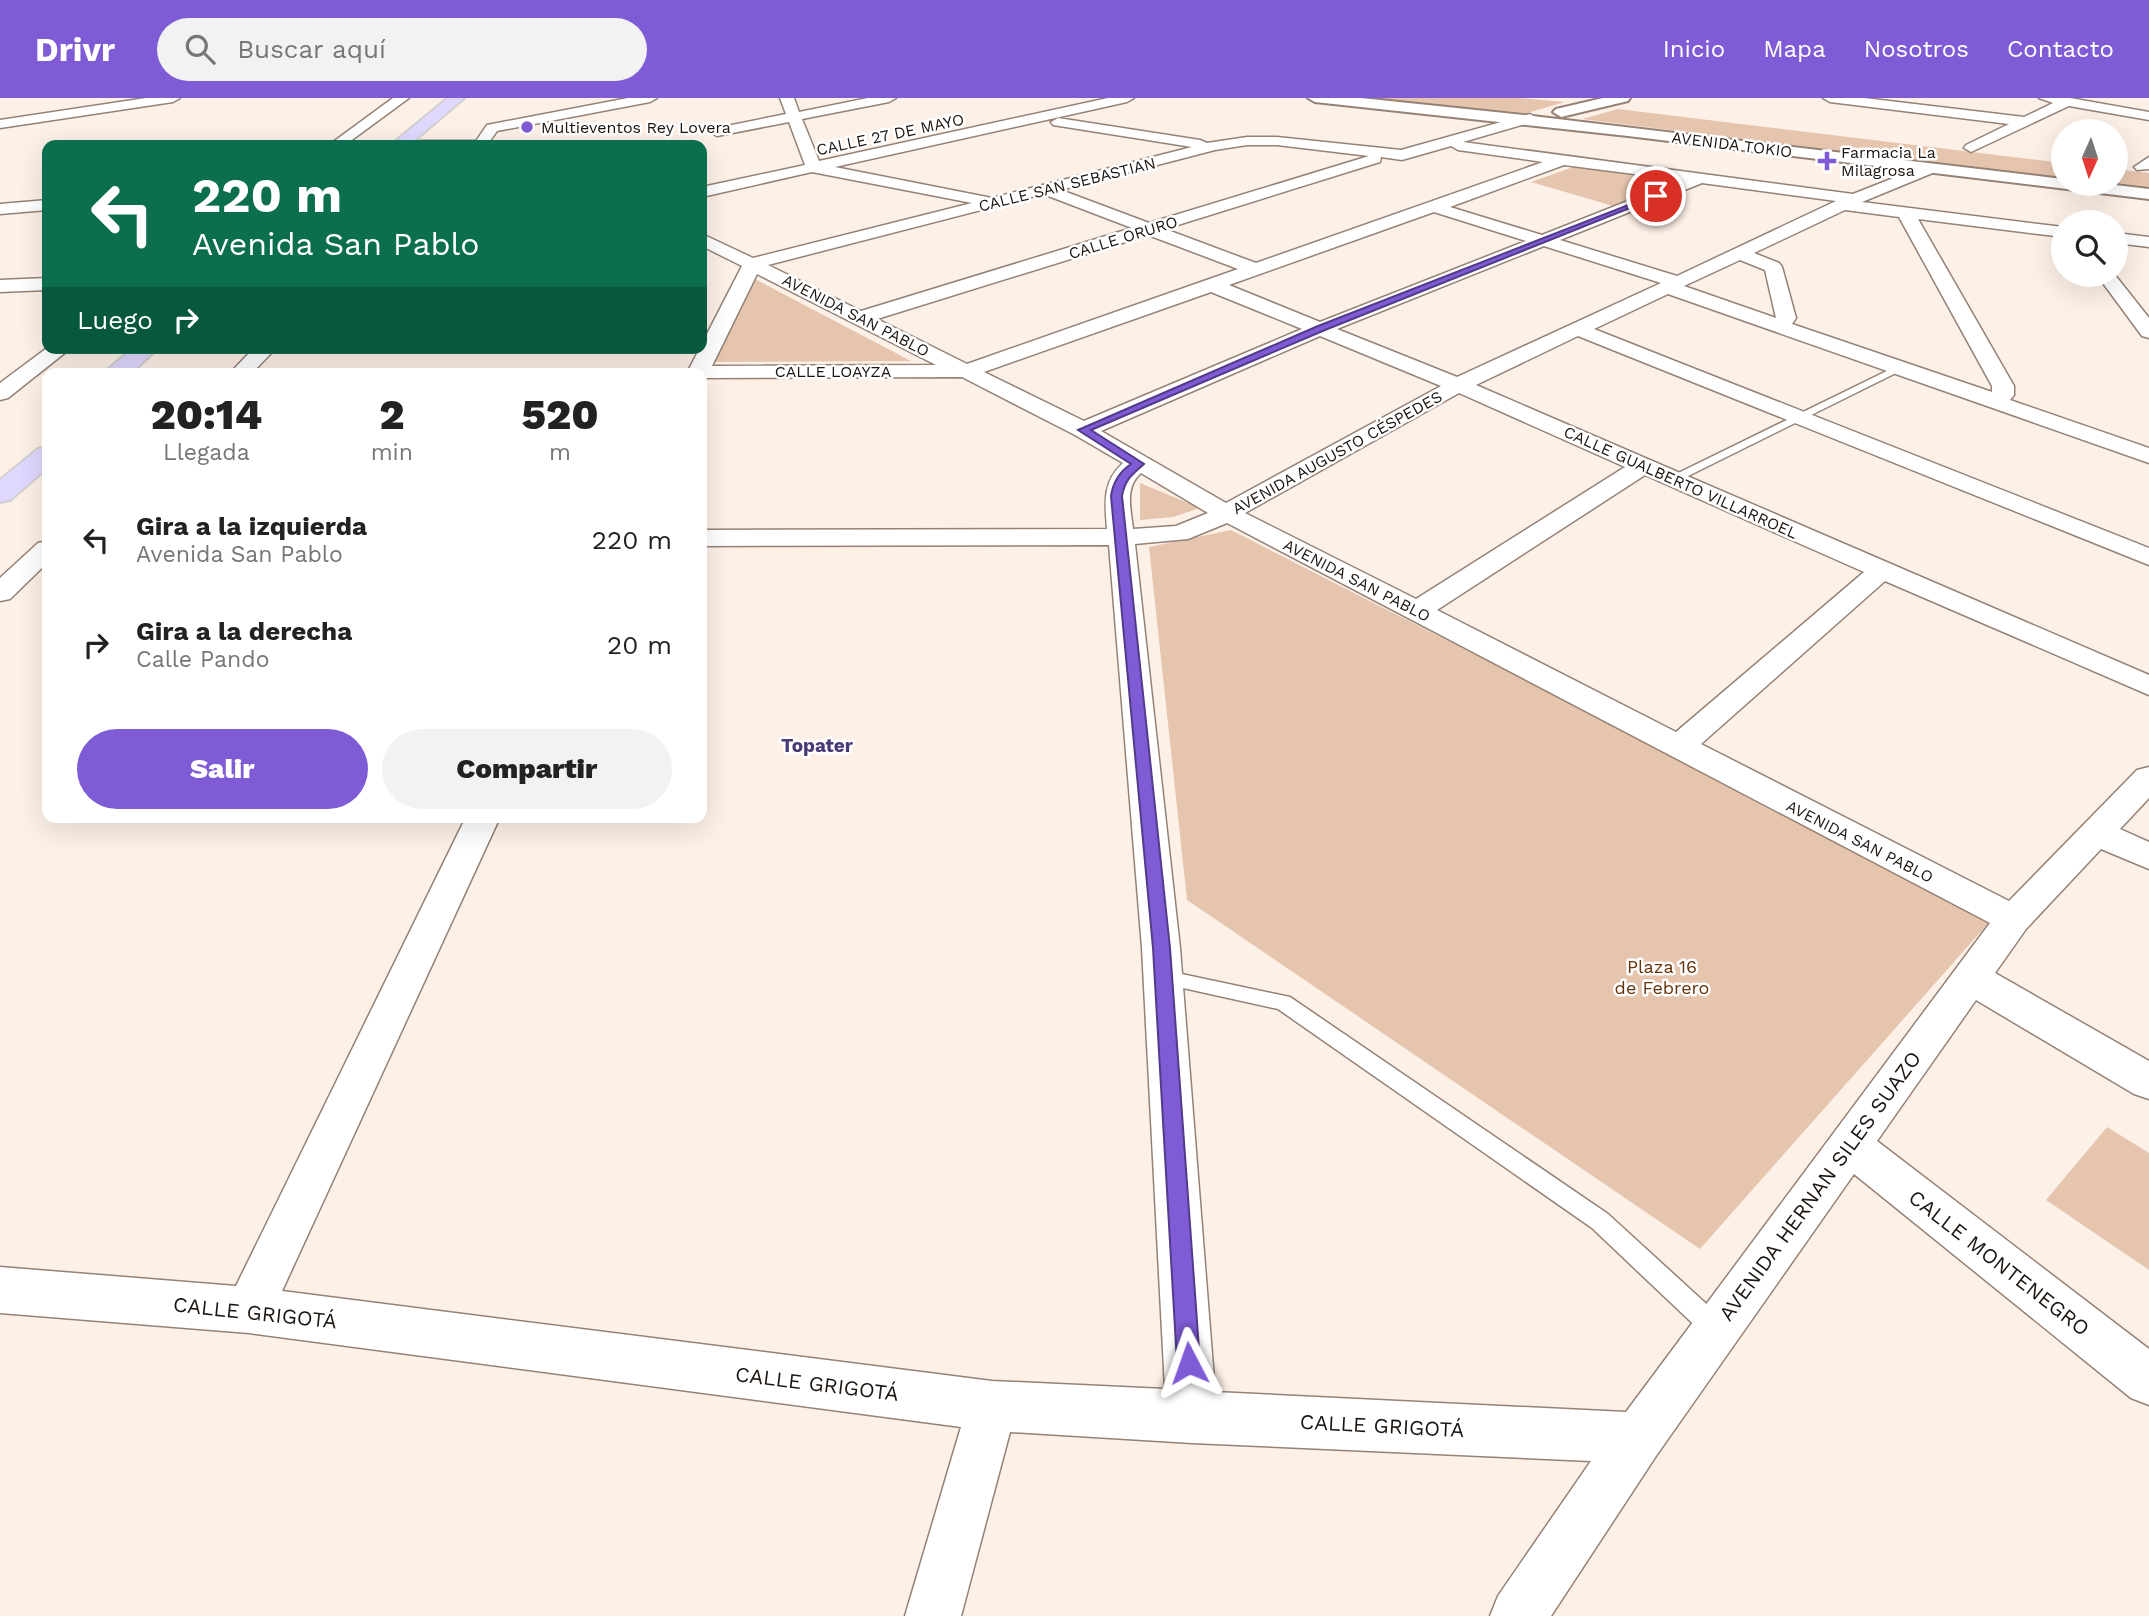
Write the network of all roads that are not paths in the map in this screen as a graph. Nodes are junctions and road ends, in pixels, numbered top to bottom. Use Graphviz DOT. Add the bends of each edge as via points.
graph roads {
  1 [pos="64,98"];
  2 [pos="173,98"];
  3 [pos="402,98"];
  4 [pos="457,98"];
  5 [pos="476,98"];
  6 [pos="650,98"];
  7 [pos="787,98"];
  8 [pos="889,98"];
  9 [pos="1127,98"];
  10 [pos="1315,98"];
  11 [pos="1556,98"];
  12 [pos="1830,98"];
  13 [pos="2046,98"];
  14 [pos="1869,101"];
  15 [pos="1628,102"];
  16 [pos="2067,102"];
  17 [pos="1606,103"];
  18 [pos="516,105"];
  19 [pos="74,113"];
  20 [pos="2149,116"];
  21 [pos="795,118"];
  22 [pos="1530,118"];
  23 [pos="1041,119"];
  24 [pos="22,120"];
  25 [pos="2026,122"];
  26 [pos="0,124"];
  27 [pos="492,128"];
  28 [pos="0,130"];
  29 [pos="717,132"];
  30 [pos="343,140"];
  31 [pos="405,140"];
  32 [pos="426,140"];
  33 [pos="484,140"];
  34 [pos="1444,144"];
  35 [pos="1214,146"];
  36 [pos="1964,147"];
  37 [pos="1997,151"];
  38 [pos="1385,155"];
  39 [pos="1562,160"];
  40 [pos="814,168"];
  41 [pos="1929,169"];
  42 [pos="1701,178"];
  43 [pos="1044,189"];
  44 [pos="707,191"];
  45 [pos="2149,194"];
  46 [pos="995,202"];
  47 [pos="1849,202"];
  48 [pos="42,205"];
  49 [pos="1434,207"];
  50 [pos="0,209"];
  51 [pos="1905,212"];
  52 [pos="1151,228"];
  53 [pos="2051,230"];
  54 [pos="2128,239"];
  55 [pos="707,241"];
  56 [pos="1544,241"];
  57 [pos="2149,242"];
  58 [pos="1741,254"];
  59 [pos="753,263"];
  60 [pos="1254,270"];
  61 [pos="42,284"];
  62 [pos="1211,285"];
  63 [pos="1673,285"];
  64 [pos="0,286"];
  65 [pos="2115,287"];
  66 [pos="860,318"];
  67 [pos="1781,325"];
  68 [pos="1322,328"];
  69 [pos="1577,329"];
  70 [pos="2149,332"];
  71 [pos="53,354"];
  72 [pos="152,354"];
  73 [pos="260,354"];
  74 [pos="126,368"];
  75 [pos="245,368"];
  76 [pos="700,368"];
  77 [pos="1901,368"];
  78 [pos="967,371"];
  79 [pos="707,372"];
  80 [pos="1458,385"];
  81 [pos="0,393"];
  82 [pos="1993,401"];
  83 [pos="1799,417"];
  84 [pos="1083,430"];
  85 [pos="42,432"];
  86 [pos="2149,456"];
  87 [pos="42,459"];
  88 [pos="1138,464"];
  89 [pos="1644,465"];
  90 [pos="0,467"];
  91 [pos="1674,478"];
  92 [pos="0,494"];
  93 [pos="1226,513"];
  94 [pos="1120,537"];
  95 [pos="707,538"];
  96 [pos="42,554"];
  97 [pos="2149,557"];
  98 [pos="1881,570"];
  99 [pos="0,593"];
  100 [pos="1418,610"];
  101 [pos="2149,686"];
  102 [pos="1677,748"];
  103 [pos="2149,778"];
  104 [pos="480,823"];
  105 [pos="2097,832"];
  106 [pos="2149,857"];
  107 [pos="2013,919"];
  108 [pos="1163,977"];
  109 [pos="1971,978"];
  110 [pos="2149,1082"];
  111 [pos="1849,1145"];
  112 [pos="0,1290"];
  113 [pos="249,1310"];
  114 [pos="1716,1329"];
  115 [pos="2149,1380"];
  116 [pos="992,1406"];
  117 [pos="1192,1418"];
  118 [pos="1638,1438"];
  119 [pos="933,1616"];
  120 [pos="1518,1616"];
  1 -- 19 [label="street"];
  2 -- 19 [label="street"];
  3 -- 30 [label="street"];
  4 -- 31 [label="highway"];
  5 -- 32 [label="highway"];
  6 -- 27 [label="street"];
  7 -- 21 [label="street"];
  8 -- 21 [label="street"];
  9 -- 23 [label="street, CALLE 27 DE MAYO"];
  10 -- 22 [label="street, AVENIDA TOKIO"];
  11 -- 17 [label="street"];
  12 -- 14 [label="street"];
  13 -- 16 [label="street"];
  14 -- 25 [label="street"];
  15 -- 17 [label="street"];
  16 -- 20 [label="street"];
  16 -- 25 [label="street"];
  17 -- 22 [label="street"];
  18 -- 27 [label="street"];
  19 -- 24 [label="street"];
  21 -- 29 [label="street"];
  21 -- 40 [label="street"];
  22 -- 34 [label="street"];
  22 -- 41 [label="street, AVENIDA TOKIO"];
  23 -- 35 [label="street"];
  23 -- 40 [label="street, CALLE 27 DE MAYO"];
  24 -- 26 [label="street"];
  24 -- 28 [label="street"];
  25 -- 36 [label="street"];
  27 -- 33 [label="street"];
  34 -- 38 [label="street"];
  34 -- 39 [label="street"];
  35 -- 38 [label="street, CALLE SAN SEBASTIAN" via="1277,141"];
  35 -- 43 [label="street, CALLE SAN SEBASTIAN"];
  36 -- 37 [label="street"];
  38 -- 52 [label="street, CALLE ORURO"];
  39 -- 42 [label="street"];
  39 -- 49 [label="street"];
  40 -- 44 [label="street, CALLE 27 DE MAYO"];
  40 -- 46 [label="street"];
  41 -- 45 [label="street, AVENIDA TOKIO"];
  41 -- 47 [label="street, AVENIDA AUGUSTO CÉSPEDES"];
  42 -- 47 [label="street"];
  42 -- 56 [label="street"];
  43 -- 46 [label="street, CALLE SAN SEBASTIAN"];
  43 -- 52 [label="street"];
  46 -- 59 [label="street, CALLE SAN SEBASTIAN"];
  47 -- 51 [label="street"];
  47 -- 58 [label="street, AVENIDA AUGUSTO CÉSPEDES"];
  48 -- 50 [label="street"];
  49 -- 56 [label="street"];
  49 -- 60 [label="street"];
  51 -- 53 [label="street"];
  51 -- 82 [label="street" via="2003,386 2003,395"];
  52 -- 60 [label="street"];
  52 -- 66 [label="street, CALLE ORURO"];
  54 -- 57 [label="street"];
  55 -- 59 [label="street, AVENIDA SAN PABLO"];
  56 -- 63 [label="street"];
  56 -- 68 [label="street"];
  58 -- 63 [label="street, AVENIDA AUGUSTO CÉSPEDES"];
  58 -- 67 [label="street" via="1773,267 1786,318"];
  59 -- 66 [label="street, AVENIDA SAN PABLO"];
  59 -- 76 [label="street"];
  60 -- 62 [label="street"];
  61 -- 64 [label="street"];
  62 -- 68 [label="street, CALLE GUALBERTO VILLARROEL"];
  62 -- 78 [label="street"];
  63 -- 67 [label="street"];
  63 -- 69 [label="street, AVENIDA AUGUSTO CÉSPEDES"];
  65 -- 70 [label="street"];
  66 -- 78 [label="street, AVENIDA SAN PABLO"];
  67 -- 77 [label="street"];
  68 -- 80 [label="street, CALLE GUALBERTO VILLARROEL"];
  68 -- 84 [label="street"];
  69 -- 80 [label="street, AVENIDA AUGUSTO CÉSPEDES"];
  69 -- 83 [label="street"];
  71 -- 81 [label="street"];
  72 -- 74 [label="highway"];
  73 -- 75 [label="street"];
  77 -- 82 [label="street"];
  77 -- 83 [label="lane"];
  78 -- 79 [label="street, CALLE LOAYZA"];
  78 -- 84 [label="street, AVENIDA SAN PABLO"];
  80 -- 89 [label="street, CALLE GUALBERTO VILLARROEL"];
  80 -- 93 [label="street, AVENIDA AUGUSTO CÉSPEDES"];
  82 -- 86 [label="street"];
  83 -- 91 [label="lane"];
  83 -- 97 [label="street"];
  84 -- 88 [label="street, AVENIDA SAN PABLO"];
  85 -- 90 [label="highway"];
  87 -- 92 [label="highway"];
  88 -- 93 [label="street, AVENIDA SAN PABLO"];
  88 -- 94 [label="street" via="1119,483"];
  89 -- 91 [label="street, CALLE GUALBERTO VILLARROEL"];
  89 -- 100 [label="street"];
  91 -- 98 [label="street, CALLE GUALBERTO VILLARROEL"];
  93 -- 94 [label="street, AVENIDA AUGUSTO CÉSPEDES" via="1206,527 1181,533"];
  93 -- 100 [label="street, AVENIDA SAN PABLO"];
  94 -- 95 [label="street, AVENIDA AUGUSTO CÉSPEDES"];
  94 -- 108 [label="street"];
  96 -- 99 [label="street"];
  98 -- 101 [label="street, CALLE GUALBERTO VILLARROEL"];
  98 -- 102 [label="street"];
  100 -- 102 [label="street, AVENIDA SAN PABLO"];
  102 -- 107 [label="street, AVENIDA SAN PABLO"];
  103 -- 105 [label="street, AVENIDA HERNAN SILES SUAZO"];
  104 -- 113 [label="street"];
  105 -- 106 [label="street"];
  105 -- 107 [label="street, AVENIDA HERNAN SILES SUAZO"];
  107 -- 109 [label="street, AVENIDA HERNAN SILES SUAZO"];
  108 -- 114 [label="lane" via="1283,1002 1601,1221"];
  108 -- 117 [label="street"];
  109 -- 110 [label="street"];
  109 -- 111 [label="street, AVENIDA HERNAN SILES SUAZO"];
  111 -- 114 [label="street, AVENIDA HERNAN SILES SUAZO"];
  111 -- 115 [label="street, CALLE MONTENEGRO"];
  112 -- 113 [label="street, CALLE GRIGOTÁ"];
  113 -- 116 [label="street, CALLE GRIGOTÁ"];
  114 -- 118 [label="street, AVENIDA HERNAN SILES SUAZO"];
  116 -- 117 [label="street, CALLE GRIGOTÁ"];
  116 -- 119 [label="street"];
  117 -- 118 [label="street, CALLE GRIGOTÁ"];
  118 -- 120 [label="street, AVENIDA HERNAN SILES SUAZO"];
}
